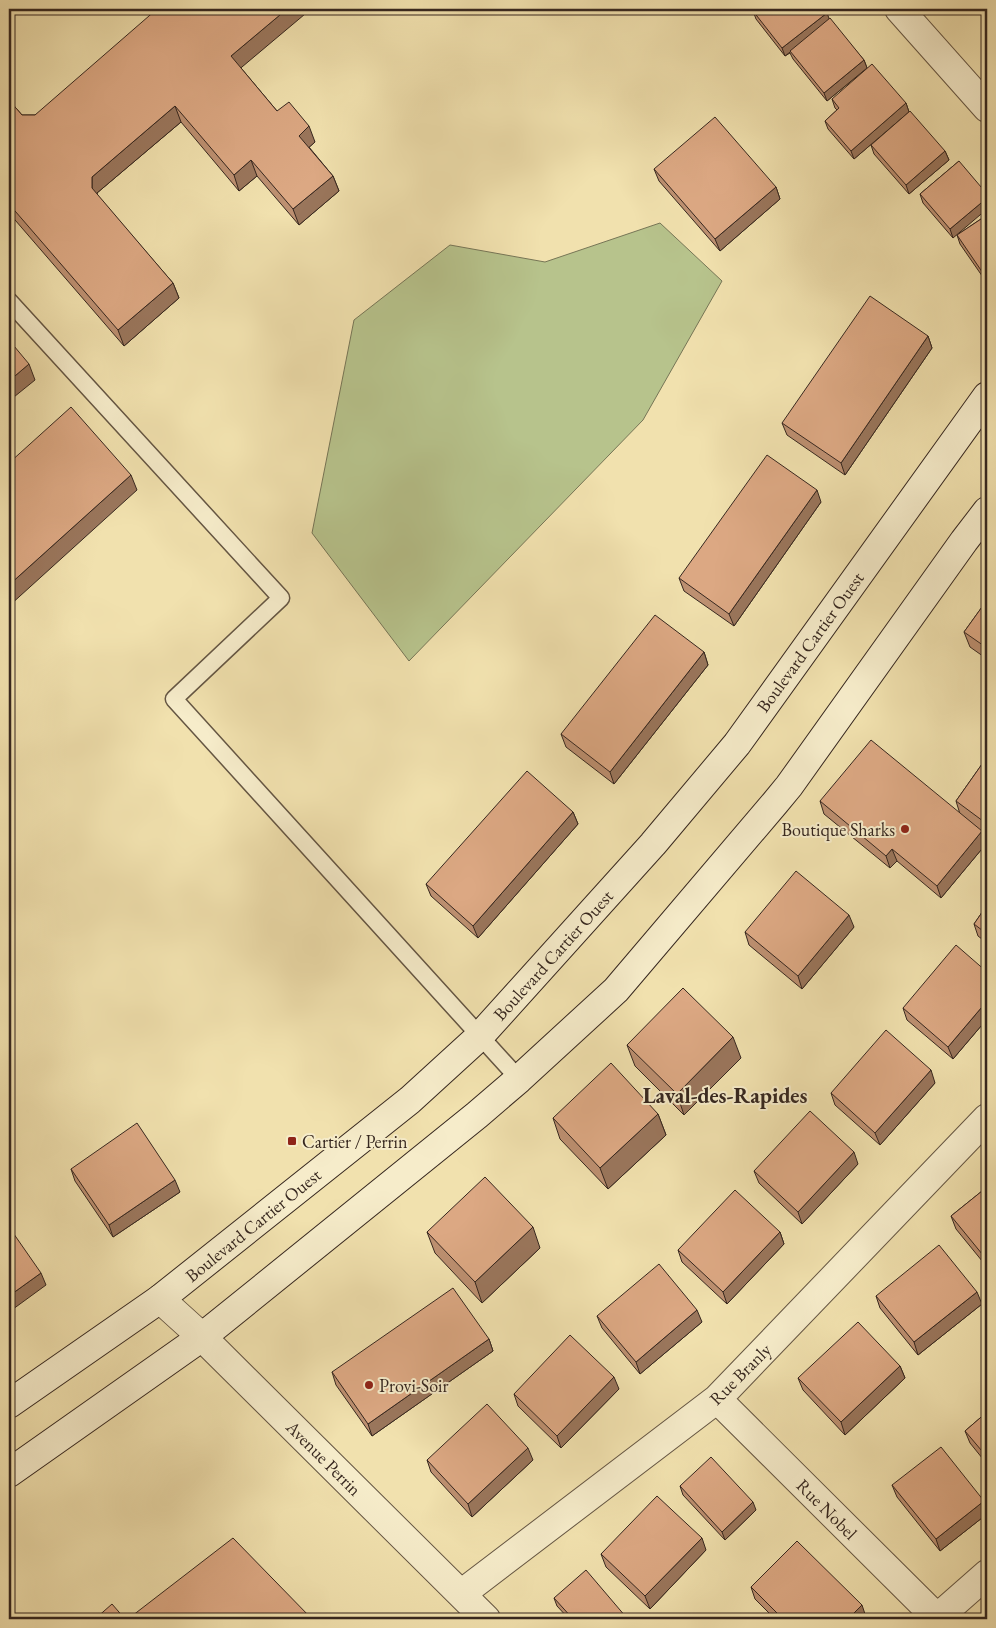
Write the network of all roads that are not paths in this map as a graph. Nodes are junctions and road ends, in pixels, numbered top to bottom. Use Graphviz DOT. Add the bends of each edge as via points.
graph roads {
  1 [pos="899,9"];
  2 [pos="987,108"];
  3 [pos="9,301"];
  4 [pos="987,396"];
  5 [pos="987,511"];
  6 [pos="479,1037"];
  7 [pos="519,1079"];
  8 [pos="987,1118"];
  9 [pos="160,1298"];
  10 [pos="202,1337"];
  11 [pos="716,1400"];
  12 [pos="9,1404"];
  13 [pos="9,1473"];
  14 [pos="987,1574"];
  15 [pos="461,1594"];
  16 [pos="486,1619"];
  17 [pos="938,1619"];
  1 -- 2 [label="street"];
  3 -- 6 [label="lane" via="280,598 174,699"];
  4 -- 6 [label="street, Boulevard Cartier Ouest" via="737,744 653,844"];
  5 -- 7 [label="street" via="789,786 616,990"];
  6 -- 7 [label="lane"];
  6 -- 9 [label="street, Boulevard Cartier Ouest" via="410,1100"];
  7 -- 10 [label="street"];
  8 -- 11 [label="street, Rue Branly"];
  9 -- 10 [label="street, Avenue Perrin"];
  9 -- 12 [label="street, Boulevard Cartier Ouest"];
  10 -- 13 [label="street"];
  10 -- 15 [label="street, Avenue Perrin"];
  11 -- 15 [label="street, Rue Branly"];
  11 -- 17 [label="street, Rue Nobel"];
  14 -- 17 [label="street"];
  15 -- 16 [label="street, Avenue Perrin"];
}
